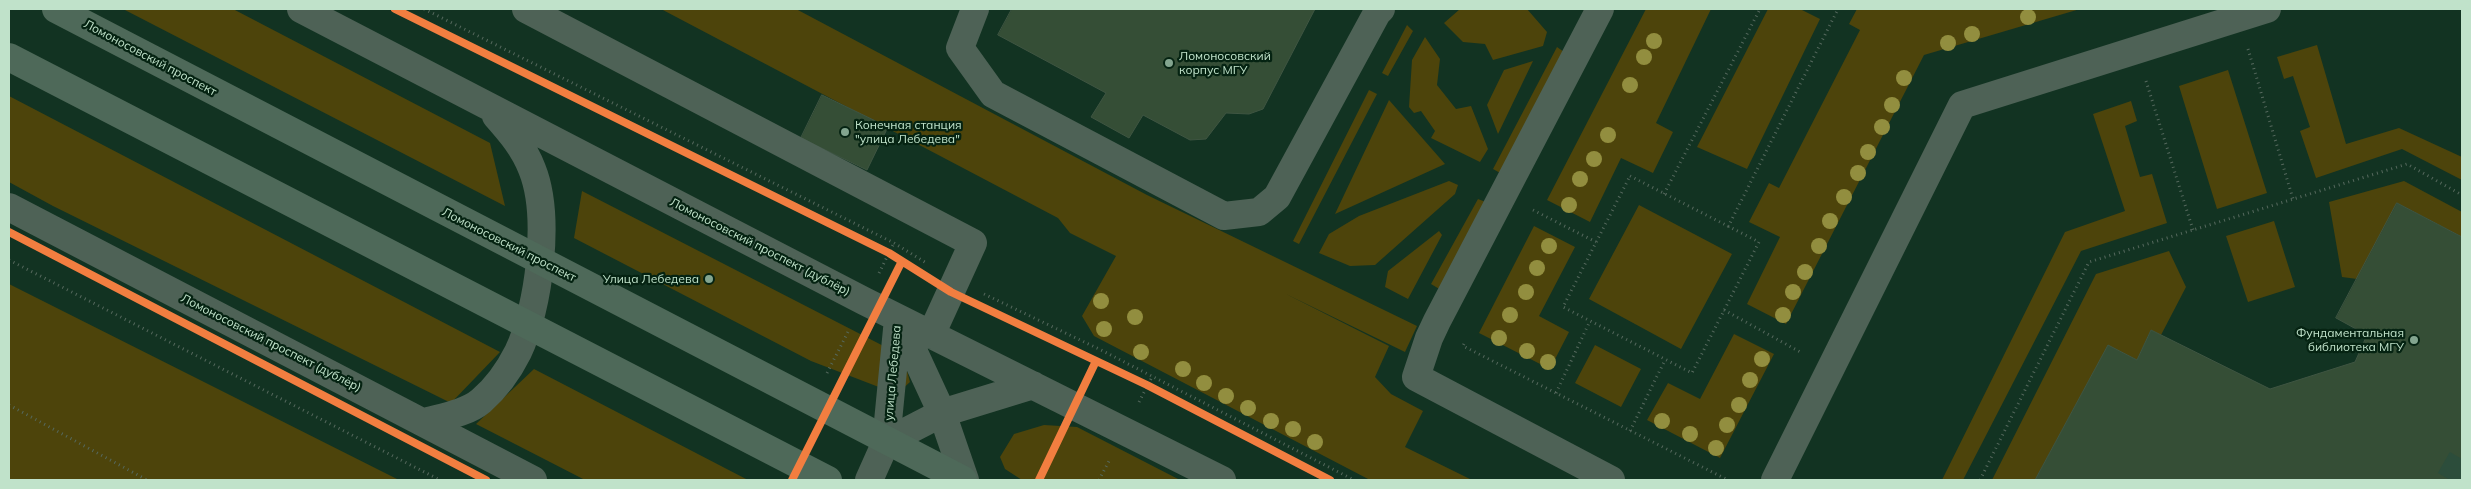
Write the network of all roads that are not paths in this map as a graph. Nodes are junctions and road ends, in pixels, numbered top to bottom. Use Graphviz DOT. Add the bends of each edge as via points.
graph roads {
  1 [pos="56,9"];
  2 [pos="301,9"];
  3 [pos="526,9"];
  4 [pos="975,9"];
  5 [pos="1382,9"];
  6 [pos="1600,9"];
  7 [pos="2267,9"];
  8 [pos="9,57"];
  9 [pos="487,106"];
  10 [pos="9,207"];
  11 [pos="541,262"];
  12 [pos="898,318"];
  13 [pos="527,326"];
  14 [pos="931,335"];
  15 [pos="1033,385"];
  16 [pos="942,412"];
  17 [pos="424,422"];
  18 [pos="886,442"];
  19 [pos="533,480"];
  20 [pos="828,480"];
  21 [pos="869,480"];
  22 [pos="964,480"];
  23 [pos="1222,480"];
  24 [pos="1611,480"];
  25 [pos="1775,480"];
  1 -- 11 [label="main road, Ломоносовский проспект"];
  2 -- 9 [label="street, Ломоносовский проспект (дублёр)"];
  3 -- 14 [label="street" via="973,244"];
  4 -- 5 [label="street" via="960,48 993,94 1224,216 1259,212 1277,197"];
  6 -- 24 [label="street" via="1437,320 1416,377"];
  7 -- 25 [label="street" via="1962,104"];
  8 -- 13 [label="main road"];
  9 -- 11 [label="street" via="517,139 533,171 540,212"];
  9 -- 12 [label="street, Ломоносовский проспект (дублёр)"];
  10 -- 17 [label="street, Ломоносовский проспект (дублёр)"];
  11 -- 13 [label="street"];
  11 -- 18 [label="main road, Ломоносовский проспект"];
  12 -- 14 [label="street, Ломоносовский проспект (дублёр)"];
  12 -- 16 [label="street, улица Лебедева"];
  12 -- 18 [label="street, улица Лебедева"];
  13 -- 17 [label="street" via="518,352 502,379 480,402"];
  13 -- 20 [label="main road"];
  14 -- 15 [label="street, Ломоносовский проспект (дублёр)"];
  15 -- 16 [label="street, улица Лебедева"];
  15 -- 23 [label="street, Ломоносовский проспект (дублёр)"];
  16 -- 18 [label="street, улица Лебедева"];
  16 -- 22 [label="street, улица Лебедева"];
  17 -- 19 [label="street, Ломоносовский проспект (дублёр)"];
  18 -- 21 [label="street, улица Лебедева"];
  18 -- 22 [label="main road, Ломоносовский проспект"];
}
